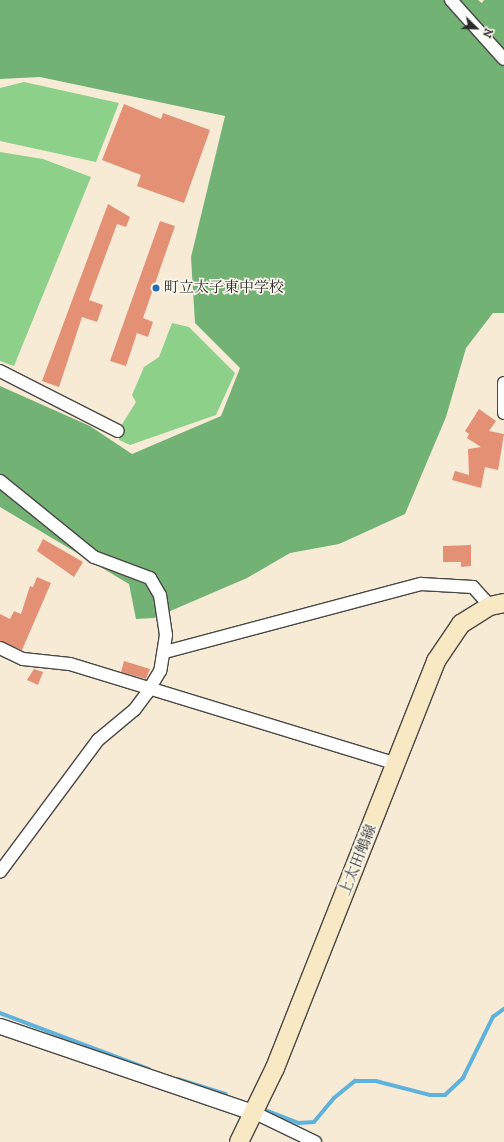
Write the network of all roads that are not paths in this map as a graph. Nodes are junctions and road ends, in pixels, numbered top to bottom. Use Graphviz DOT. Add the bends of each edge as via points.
graph roads {
  1 [pos="451,0"];
  2 [pos="504,59"];
  3 [pos="0,372"];
  4 [pos="504,383"];
  5 [pos="504,413"];
  6 [pos="118,431"];
  7 [pos="0,481"];
  8 [pos="497,605"];
  9 [pos="0,648"];
  10 [pos="165,652"];
  11 [pos="148,688"];
  12 [pos="397,764"];
  13 [pos="0,872"];
  14 [pos="0,1026"];
  15 [pos="253,1112"];
  16 [pos="240,1142"];
  17 [pos="315,1142"];
  1 -- 2 [label="street"];
  3 -- 6 [label="street"];
  4 -- 5 [label="street"];
  7 -- 10 [label="street" via="94,556 150,578 160,595 166,622"];
  8 -- 10 [label="street" via="473,587 421,584"];
  8 -- 12 [label="main road, 上太田鵤線" via="461,624 446,643"];
  9 -- 11 [label="street" via="23,659 70,664"];
  10 -- 11 [label="street" via="160,671"];
  11 -- 12 [label="street"];
  11 -- 13 [label="street" via="134,710 98,740"];
  12 -- 15 [label="main road, 上太田鵤線" via="275,1068"];
  14 -- 15 [label="street"];
  15 -- 16 [label="main road, 上太田鵤線"];
  15 -- 17 [label="street"];
}
